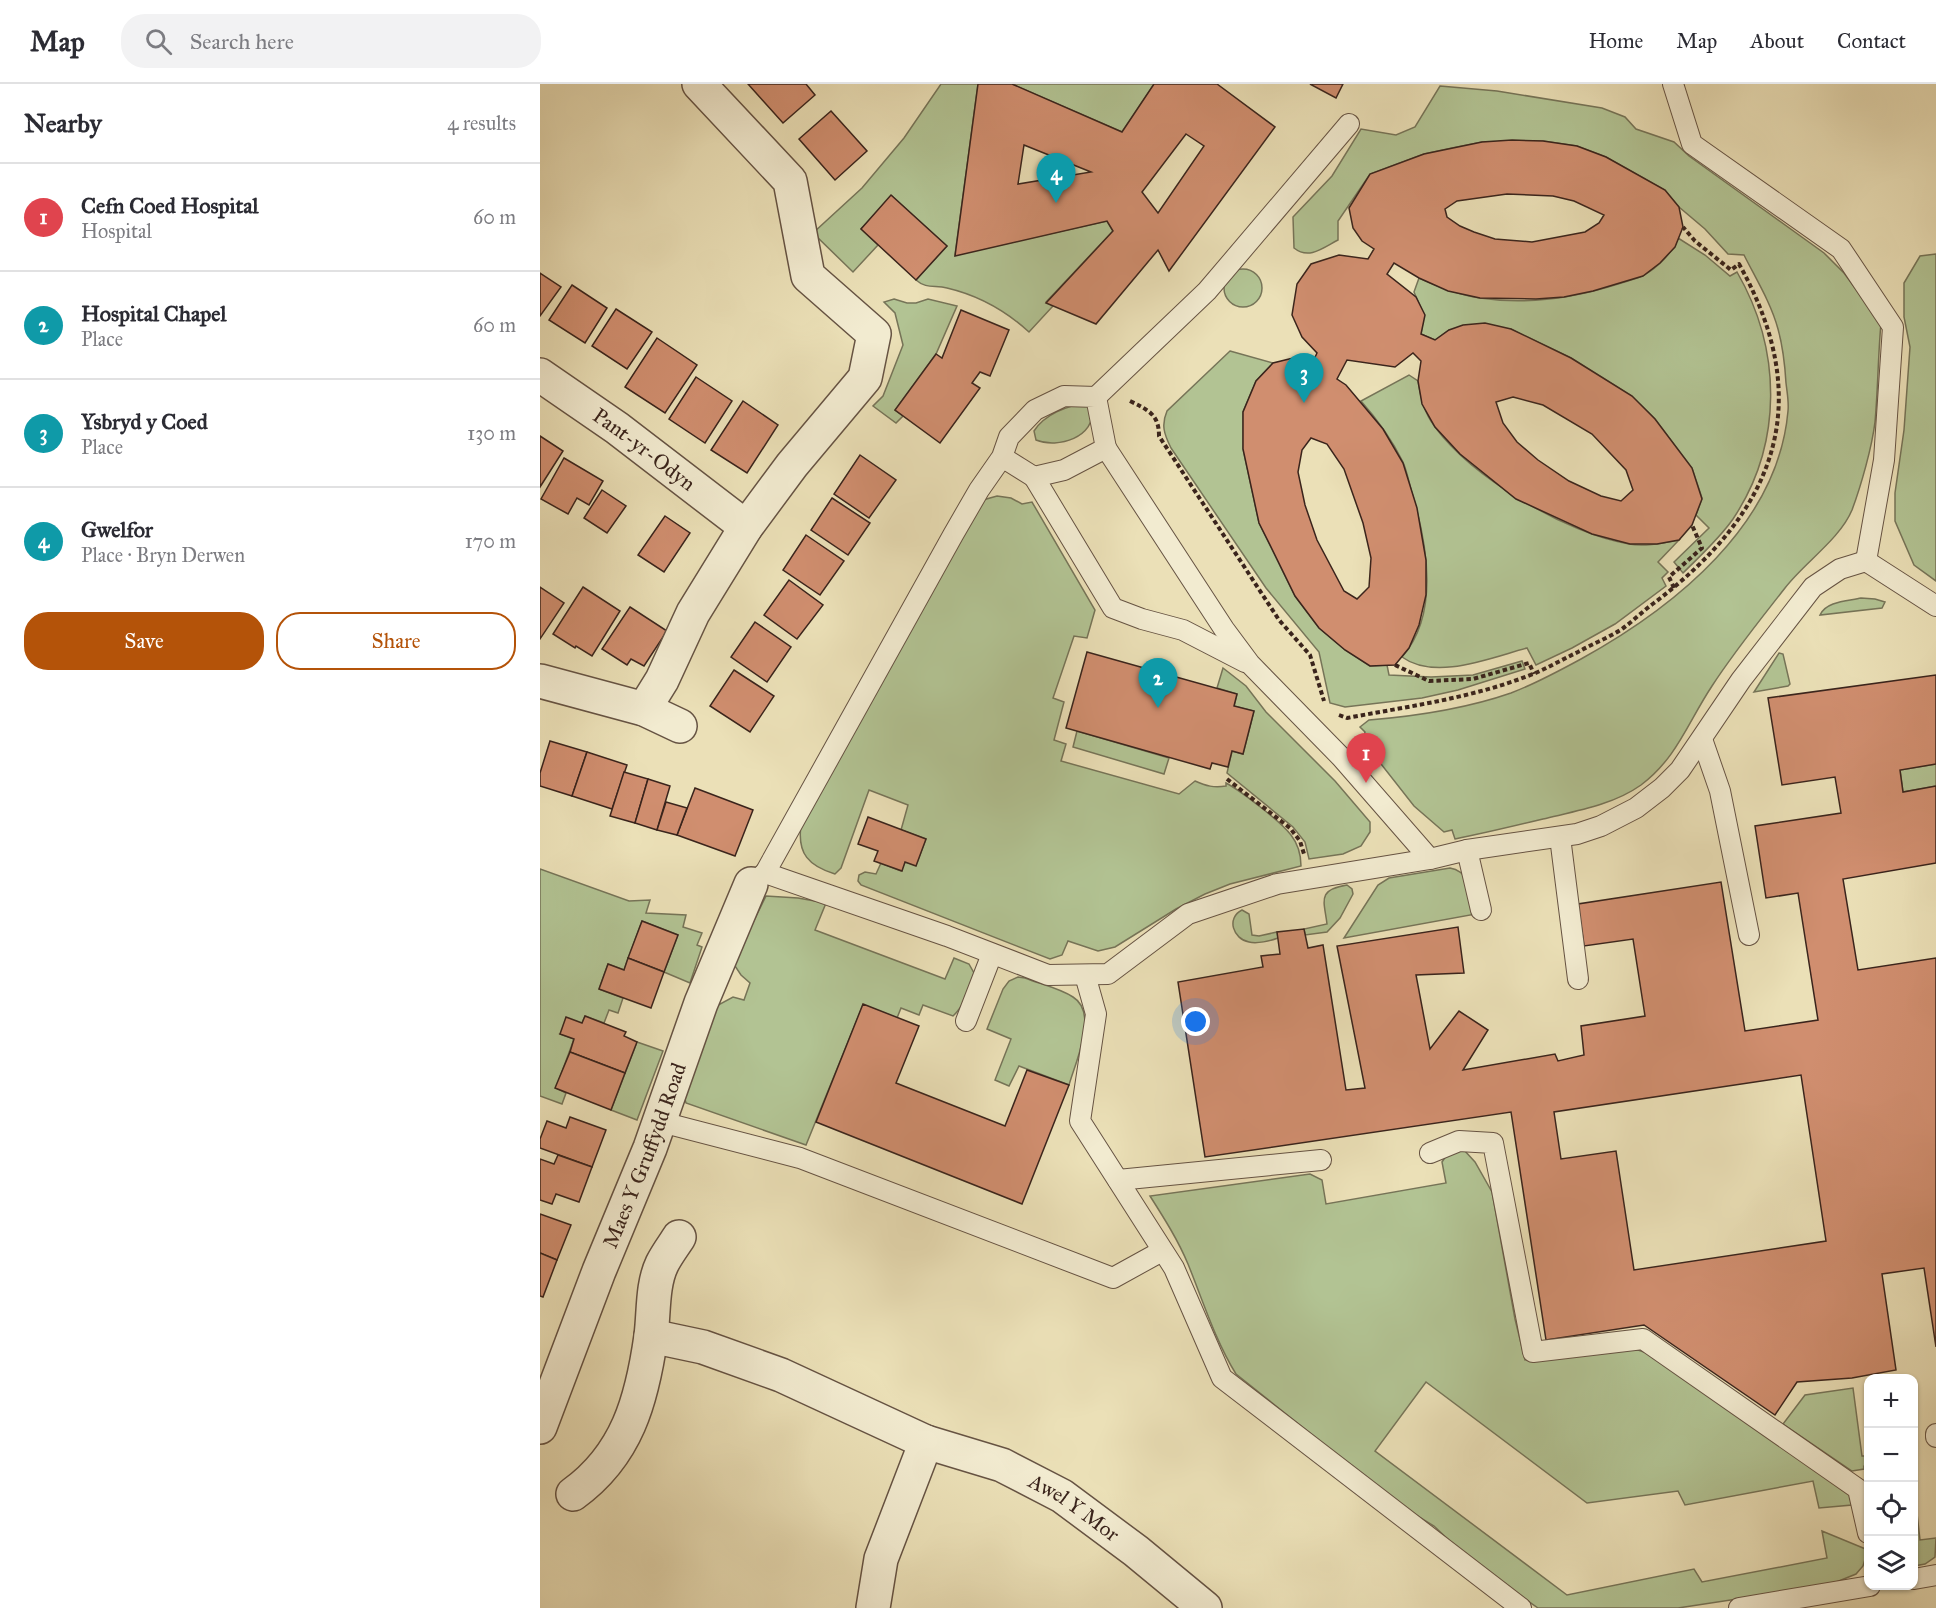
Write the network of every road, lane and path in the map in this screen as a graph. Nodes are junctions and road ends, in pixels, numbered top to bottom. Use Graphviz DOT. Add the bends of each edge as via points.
graph roads {
  1 [pos="699,84"];
  2 [pos="1673,84"];
  3 [pos="1349,124"];
  4 [pos="1683,227"];
  5 [pos="540,375"];
  6 [pos="1096,397"];
  7 [pos="1124,398"];
  8 [pos="1106,448"];
  9 [pos="1002,457"];
  10 [pos="1034,477"];
  11 [pos="1692,525"];
  12 [pos="746,527"];
  13 [pos="1866,561"];
  14 [pos="1674,588"];
  15 [pos="1936,606"];
  16 [pos="1250,664"];
  17 [pos="1395,665"];
  18 [pos="1534,674"];
  19 [pos="540,681"];
  20 [pos="644,709"];
  21 [pos="1326,710"];
  22 [pos="1337,714"];
  23 [pos="681,726"];
  24 [pos="1702,739"];
  25 [pos="1227,779"];
  26 [pos="1560,837"];
  27 [pos="1467,850"];
  28 [pos="1430,858"];
  29 [pos="1306,864"];
  30 [pos="758,878"];
  31 [pos="1481,910"];
  32 [pos="1749,935"];
  33 [pos="992,954"];
  34 [pos="1085,975"];
  35 [pos="1578,979"];
  36 [pos="966,1021"];
  37 [pos="669,1125"];
  38 [pos="1430,1153"];
  39 [pos="1322,1160"];
  40 [pos="1118,1180"];
  41 [pos="679,1236"];
  42 [pos="1162,1251"];
  43 [pos="651,1336"];
  44 [pos="540,1426"];
  45 [pos="926,1442"];
  46 [pos="573,1494"];
  47 [pos="1864,1513"];
  48 [pos="1936,1575"];
  49 [pos="1918,1578"];
  50 [pos="1864,1587"];
  51 [pos="873,1608"];
  52 [pos="1205,1608"];
  53 [pos="1521,1608"];
  54 [pos="1739,1608"];
  1 -- 12 [label="street" via="790,181 808,276 874,334 865,378"];
  2 -- 13 [label="lane" via="1692,144 1841,249 1893,327 1884,460"];
  3 -- 6 [label="lane" via="1207,291"];
  4 -- 14 [label="path" via="1731,270 1739,264 1754,292 1770,337 1779,409 1772,451 1760,485 1709,556"];
  5 -- 12 [label="street, Pant-yr-Odyn" via="617,428"];
  6 -- 8 [label="lane"];
  6 -- 9 [label="lane" via="1064,396 1035,410 1009,437"];
  7 -- 21 [label="path" via="1155,416 1159,436 1279,620 1310,655"];
  8 -- 10 [label="lane" via="1064,470"];
  8 -- 16 [label="lane"];
  9 -- 10 [label="lane"];
  9 -- 30 [label="lane" via="952,535"];
  10 -- 16 [label="lane" via="1113,608 1183,630"];
  11 -- 14 [label="path" via="1702,548 1668,577"];
  12 -- 20 [label="street" via="693,613"];
  13 -- 15 [label="lane"];
  13 -- 24 [label="lane" via="1840,569 1813,587 1741,680"];
  14 -- 18 [label="path" via="1622,629"];
  16 -- 28 [label="lane" via="1341,757"];
  17 -- 18 [label="path" via="1428,681 1473,679 1529,663"];
  18 -- 22 [label="path" via="1435,702 1347,718"];
  19 -- 20 [label="street"];
  20 -- 23 [label="street"];
  24 -- 26 [label="lane" via="1680,770 1636,808 1601,826"];
  24 -- 32 [label="lane" via="1720,791"];
  25 -- 29 [label="path" via="1290,828 1300,841"];
  26 -- 27 [label="lane"];
  26 -- 35 [label="lane"];
  27 -- 28 [label="lane"];
  27 -- 31 [label="lane"];
  28 -- 34 [label="lane" via="1276,884 1188,914 1108,974"];
  30 -- 33 [label="lane" via="830,894"];
  30 -- 44 [label="street, Maes Y Gruffydd Road" via="700,1003 650,1148"];
  33 -- 34 [label="lane" via="1048,975"];
  33 -- 36 [label="lane"];
  34 -- 40 [label="lane" via="1096,1014 1080,1121"];
  37 -- 42 [label="lane" via="800,1158 1113,1278"];
  38 -- 47 [label="lane" via="1459,1141 1493,1143 1533,1352 1643,1339 1858,1489"];
  39 -- 40 [label="lane"];
  40 -- 42 [label="lane"];
  41 -- 43 [label="street" via="662,1265 655,1289"];
  42 -- 53 [label="lane" via="1174,1268 1222,1378"];
  43 -- 45 [label="street, Awel Y Mor" via="703,1347 781,1375"];
  43 -- 46 [label="street" via="639,1400 619,1445 592,1480"];
  45 -- 51 [label="street" via="882,1559"];
  45 -- 52 [label="street, Awel Y Mor" via="1002,1465 1062,1496"];
  48 -- 49 [label="lane"];
  50 -- 54 [label="lane"];
}
